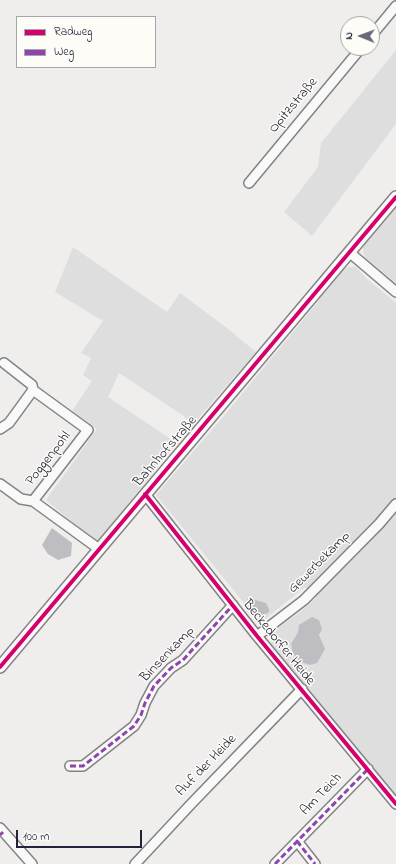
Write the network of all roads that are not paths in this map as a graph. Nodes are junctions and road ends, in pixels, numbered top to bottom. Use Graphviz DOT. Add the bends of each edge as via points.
graph roads {
  1 [pos="396,6"];
  2 [pos="380,25"];
  3 [pos="354,56"];
  4 [pos="249,182"];
  5 [pos="396,197"];
  6 [pos="349,252"];
  7 [pos="396,292"];
  8 [pos="4,363"];
  9 [pos="33,390"];
  10 [pos="0,429"];
  11 [pos="0,484"];
  12 [pos="145,494"];
  13 [pos="33,501"];
  14 [pos="396,504"];
  15 [pos="99,550"];
  16 [pos="233,605"];
  17 [pos="257,636"];
  18 [pos="0,667"];
  19 [pos="302,689"];
  20 [pos="70,766"];
  21 [pos="368,769"];
  22 [pos="396,804"];
  23 [pos="1,832"];
  24 [pos="297,841"];
  25 [pos="32,864"];
  26 [pos="134,864"];
  27 [pos="275,864"];
  28 [pos="315,864"];
  1 -- 2 [label="street"];
  3 -- 4 [label="street, Opitzstraße"];
  5 -- 6 [label="street, Bahnhofstraße"];
  6 -- 7 [label="street"];
  6 -- 12 [label="street, Bahnhofstraße"];
  8 -- 9 [label="street, Poggenpohl" via="32,385"];
  9 -- 10 [label="street" via="10,423"];
  9 -- 13 [label="street, Poggenpohl" via="88,430"];
  11 -- 13 [label="street, Poggenpohl" via="21,500"];
  12 -- 15 [label="street, Bahnhofstraße"];
  12 -- 16 [label="street, Beckedorfer Heide"];
  13 -- 15 [label="street, Poggenpohl"];
  14 -- 17 [label="street, Gewerbekamp" via="304,600"];
  15 -- 18 [label="street, Bahnhofstraße"];
  16 -- 17 [label="street, Beckedorfer Heide"];
  16 -- 20 [label="street, Binsenkamp" via="192,651 154,686 134,726 83,766"];
  17 -- 19 [label="street, Beckedorfer Heide"];
  19 -- 21 [label="street, Beckedorfer Heide"];
  19 -- 26 [label="street, Auf der Heide"];
  21 -- 22 [label="street, Beckedorfer Heide"];
  21 -- 24 [label="street, Am Teich"];
  23 -- 25 [label="street"];
  24 -- 27 [label="street, Am Teich"];
  24 -- 28 [label="street"];
}
